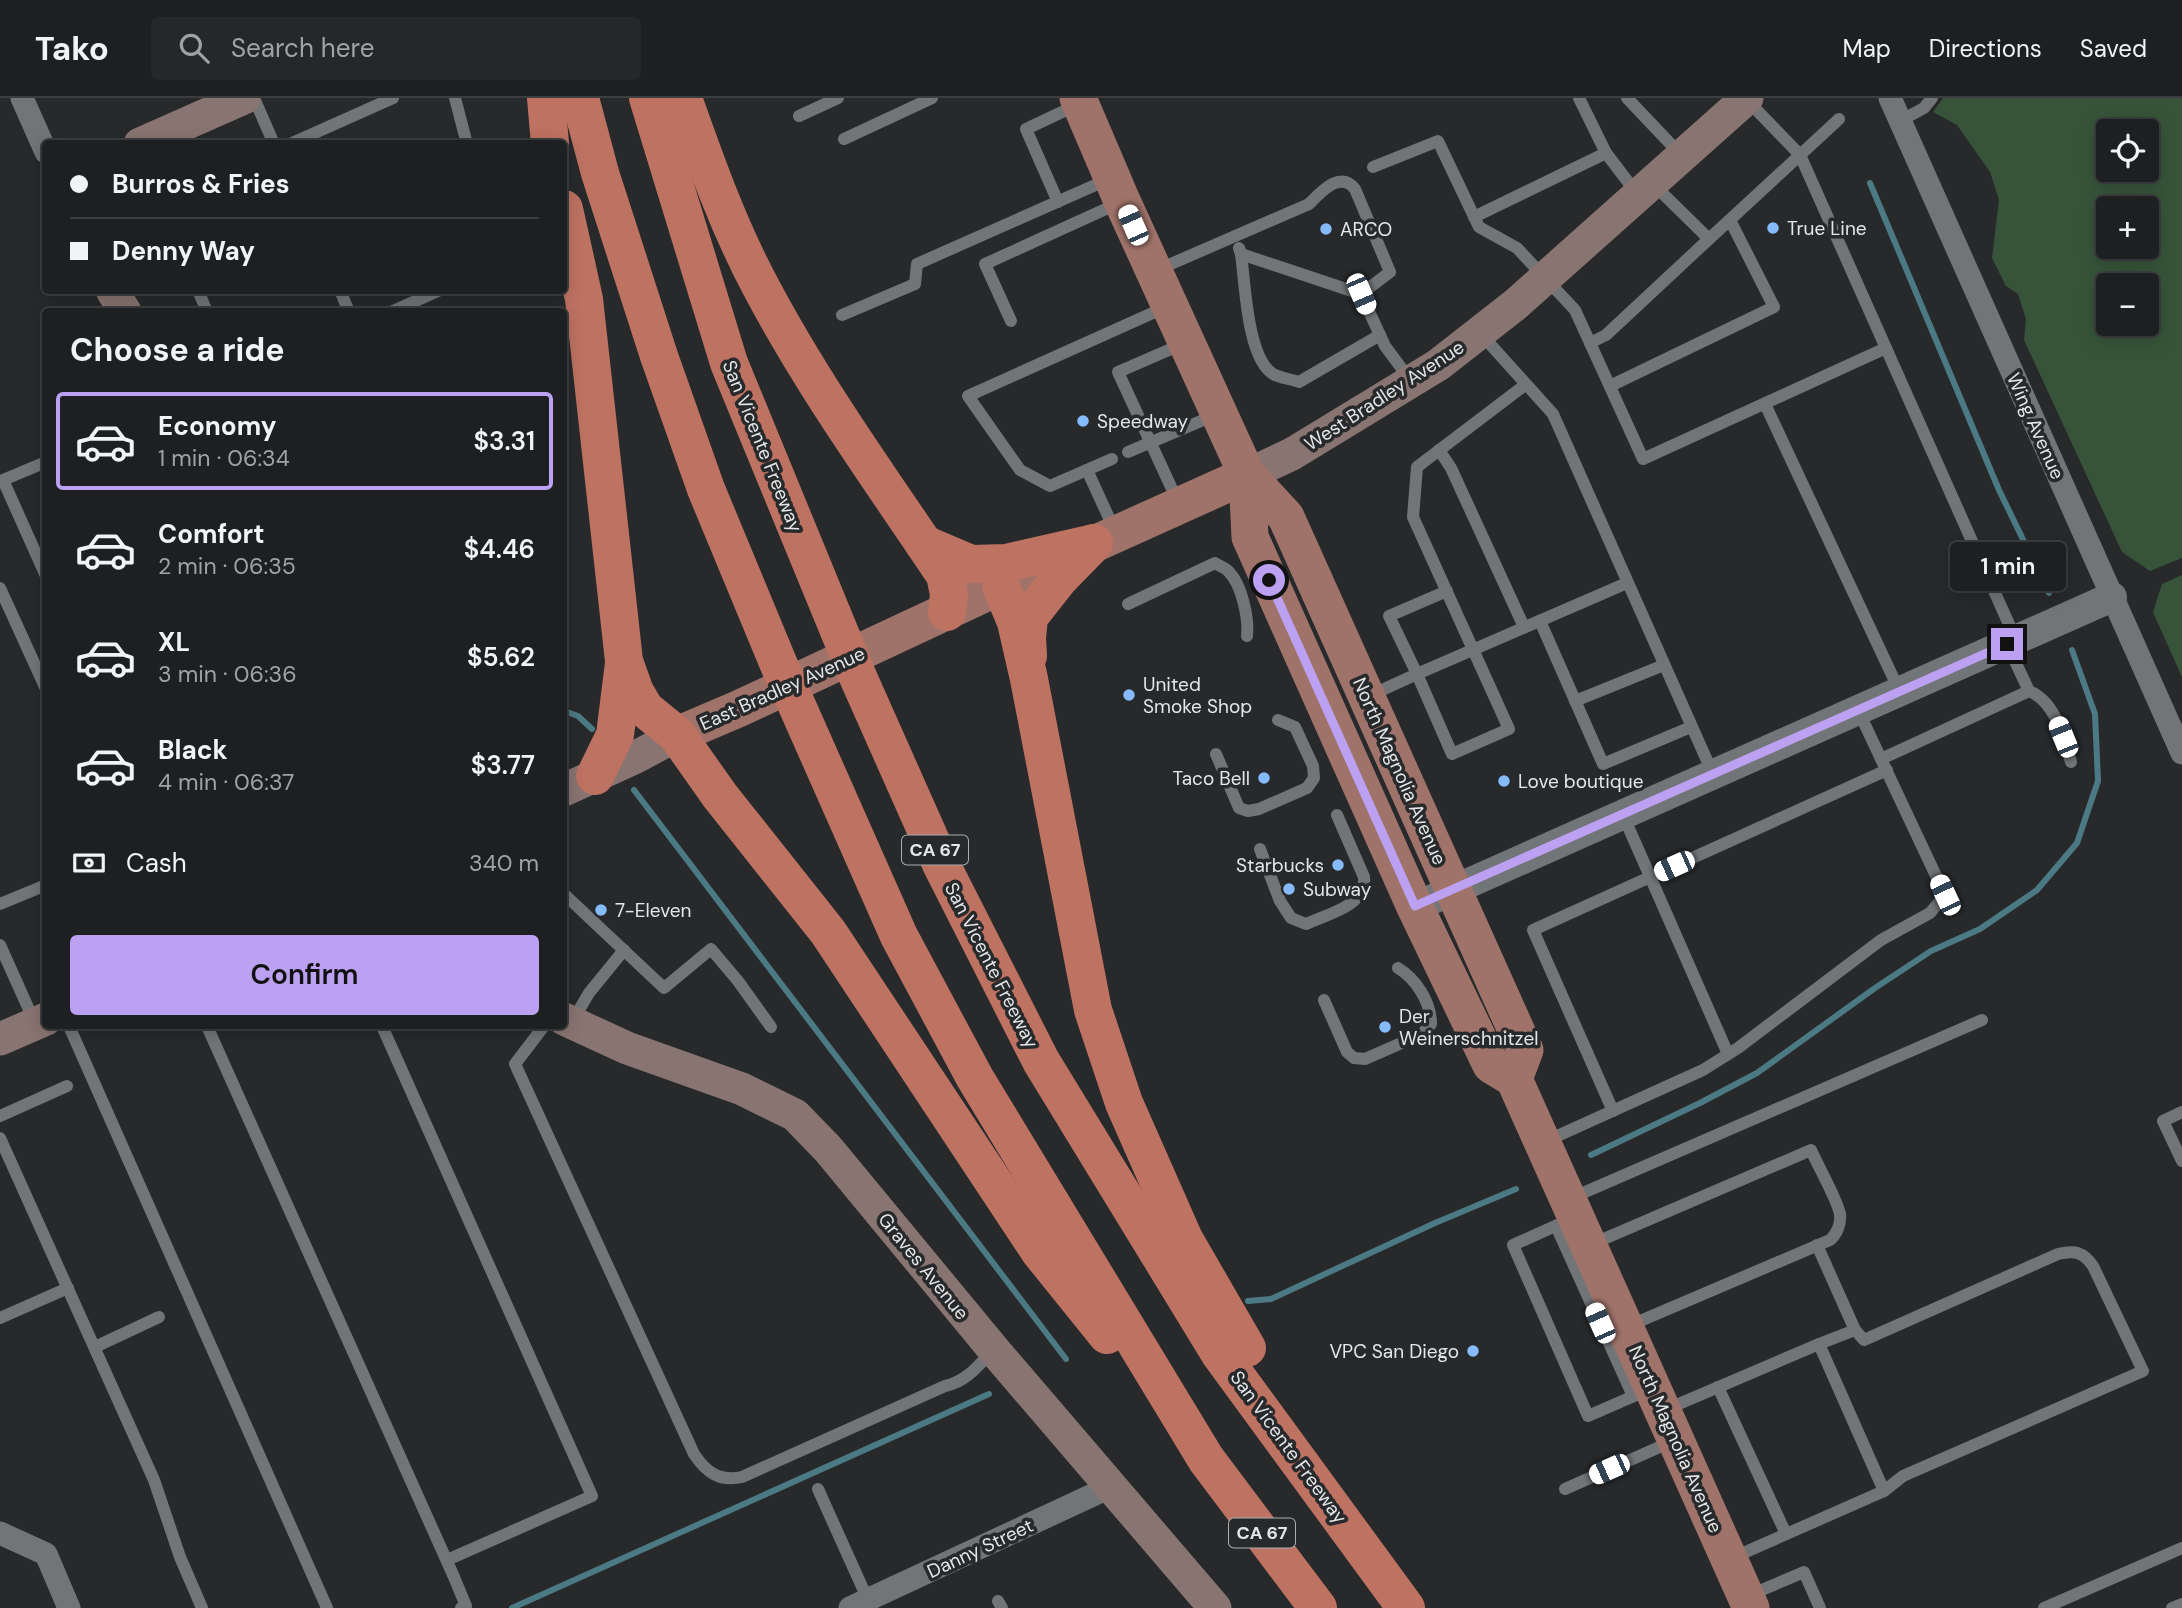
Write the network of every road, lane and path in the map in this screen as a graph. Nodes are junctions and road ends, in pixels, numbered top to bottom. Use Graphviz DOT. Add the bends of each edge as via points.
graph roads {
  1 [pos="22,98"];
  2 [pos="393,98"];
  3 [pos="455,98"];
  4 [pos="547,98"];
  5 [pos="580,98"];
  6 [pos="648,98"];
  7 [pos="682,98"];
  8 [pos="838,98"];
  9 [pos="932,98"];
  10 [pos="1579,98"];
  11 [pos="1627,98"];
  12 [pos="1747,98"];
  13 [pos="1890,98"];
  14 [pos="1932,98"];
  15 [pos="238,99"];
  16 [pos="1080,101"];
  17 [pos="799,116"];
  18 [pos="1839,119"];
  19 [pos="1900,121"];
  20 [pos="844,139"];
  21 [pos="150,140"];
  22 [pos="271,140"];
  23 [pos="299,140"];
  24 [pos="466,140"];
  25 [pos="550,140"];
  26 [pos="42,143"];
  27 [pos="1606,153"];
  28 [pos="1800,155"];
  29 [pos="1682,156"];
  30 [pos="1373,167"];
  31 [pos="1645,189"];
  32 [pos="1117,190"];
  33 [pos="1058,202"];
  34 [pos="1474,217"];
  35 [pos="1730,220"];
  36 [pos="567,222"];
  37 [pos="1234,236"];
  38 [pos="1709,239"];
  39 [pos="1241,254"];
  40 [pos="1154,271"];
  41 [pos="1546,278"];
  42 [pos="431,294"];
  43 [pos="1361,294"];
  44 [pos="1170,306"];
  45 [pos="400,308"];
  46 [pos="842,315"];
  47 [pos="1012,321"];
  48 [pos="1479,332"];
  49 [pos="1380,335"];
  50 [pos="1186,342"];
  51 [pos="1590,342"];
  52 [pos="1886,348"];
  53 [pos="1411,381"];
  54 [pos="1525,385"];
  55 [pos="1610,386"];
  56 [pos="1765,404"];
  57 [pos="1219,413"];
  58 [pos="1151,443"];
  59 [pos="1439,450"];
  60 [pos="1128,453"];
  61 [pos="1112,459"];
  62 [pos="42,464"];
  63 [pos="1087,470"];
  64 [pos="1247,475"];
  65 [pos="1180,505"];
  66 [pos="1105,538"];
  67 [pos="924,544"];
  68 [pos="42,567"];
  69 [pos="1627,583"];
  70 [pos="1001,586"];
  71 [pos="0,588"];
  72 [pos="1447,591"];
  73 [pos="2112,597"];
  74 [pos="1128,604"];
  75 [pos="947,612"];
  76 [pos="1539,621"];
  77 [pos="1524,627"];
  78 [pos="1247,636"];
  79 [pos="2011,642"];
  80 [pos="1474,650"];
  81 [pos="624,661"];
  82 [pos="1664,665"];
  83 [pos="1416,674"];
  84 [pos="1029,678"];
  85 [pos="42,679"];
  86 [pos="1899,691"];
  87 [pos="2029,691"];
  88 [pos="1367,696"];
  89 [pos="1575,701"];
  90 [pos="1858,710"];
  91 [pos="1278,720"];
  92 [pos="1691,727"];
  93 [pos="677,735"];
  94 [pos="2182,753"];
  95 [pos="1216,754"];
  96 [pos="2071,762"];
  97 [pos="1884,765"];
  98 [pos="1713,774"];
  99 [pos="579,783"];
  100 [pos="1337,815"];
  101 [pos="1622,815"];
  102 [pos="1259,849"];
  103 [pos="1651,877"];
  104 [pos="42,887"];
  105 [pos="1453,890"];
  106 [pos="567,897"];
  107 [pos="0,904"];
  108 [pos="1415,906"];
  109 [pos="0,944"];
  110 [pos="624,950"];
  111 [pos="1398,968"];
  112 [pos="1324,1000"];
  113 [pos="567,1015"];
  114 [pos="1982,1020"];
  115 [pos="41,1021"];
  116 [pos="567,1026"];
  117 [pos="771,1027"];
  118 [pos="70,1029"];
  119 [pos="209,1029"];
  120 [pos="383,1029"];
  121 [pos="552,1029"];
  122 [pos="0,1039"];
  123 [pos="1728,1054"];
  124 [pos="1514,1079"];
  125 [pos="67,1086"];
  126 [pos="1613,1111"];
  127 [pos="2182,1112"];
  128 [pos="0,1116"];
  129 [pos="0,1138"];
  130 [pos="1543,1142"];
  131 [pos="2182,1161"];
  132 [pos="1573,1221"];
  133 [pos="1817,1245"];
  134 [pos="68,1288"];
  135 [pos="159,1317"];
  136 [pos="0,1318"];
  137 [pos="1626,1327"];
  138 [pos="1855,1330"];
  139 [pos="1819,1344"];
  140 [pos="94,1347"];
  141 [pos="994,1350"];
  142 [pos="1718,1387"];
  143 [pos="1656,1408"];
  144 [pos="1206,1458"];
  145 [pos="1110,1487"];
  146 [pos="818,1489"];
  147 [pos="1564,1489"];
  148 [pos="1884,1491"];
  149 [pos="0,1533"];
  150 [pos="1786,1534"];
  151 [pos="1353,1535"];
  152 [pos="2182,1548"];
  153 [pos="1729,1559"];
  154 [pos="447,1560"];
  155 [pos="1749,1602"];
  156 [pos="1207,1603"];
  157 [pos="859,1604"];
  158 [pos="2182,1604"];
  159 [pos="69,1608"];
  160 [pos="202,1608"];
  161 [pos="327,1608"];
  162 [pos="461,1608"];
  163 [pos="1318,1608"];
  164 [pos="1406,1608"];
  165 [pos="1820,1608"];
  166 [pos="2044,1608"];
  167 [pos="2172,1608"];
  1 -- 26 [label="street"];
  2 -- 23 [label="lane"];
  3 -- 24 [label="lane"];
  4 -- 25 [label="highway"];
  5 -- 144 [label="highway, CA 67" via="600,173 706,489 899,936 975,1078"];
  6 -- 151 [label="highway, San Vicente Freeway / CA 67" via="729,363 858,677 942,866 1041,1061 1220,1354"];
  7 -- 67 [label="highway" via="721,204 761,288 818,387"];
  8 -- 17 [label="lane"];
  9 -- 20 [label="lane"];
  10 -- 27 [label="lane"];
  11 -- 29 [label="lane"];
  12 -- 28 [label="lane"];
  12 -- 29 [label="main road, West Bradley Avenue"];
  13 -- 19 [label="street, Wing Avenue"];
  14 -- 19 [label="lane"];
  15 -- 21 [label="main road"];
  15 -- 22 [label="lane"];
  16 -- 32 [label="main road, North Magnolia Avenue"];
  16 -- 33 [label="lane" via="1026,130"];
  18 -- 28 [label="lane"];
  19 -- 73 [label="street, Wing Avenue"];
  27 -- 31 [label="lane"];
  27 -- 34 [label="lane"];
  28 -- 35 [label="lane"];
  28 -- 52 [label="lane"];
  29 -- 31 [label="main road, West Bradley Avenue"];
  30 -- 34 [label="lane" via="1438,141"];
  31 -- 38 [label="lane"];
  31 -- 41 [label="main road, West Bradley Avenue"];
  32 -- 33 [label="lane"];
  32 -- 40 [label="main road, North Magnolia Avenue"];
  32 -- 47 [label="lane" via="985,264"];
  33 -- 46 [label="lane" via="917,264 915,284"];
  34 -- 41 [label="lane" via="1479,227 1517,248"];
  35 -- 38 [label="lane"];
  35 -- 55 [label="lane" via="1774,307"];
  36 -- 81 [label="highway" via="584,299"];
  37 -- 39 [label="lane"];
  37 -- 40 [label="lane"];
  37 -- 43 [label="lane" via="1309,204 1335,182 1351,184 1390,272"];
  38 -- 51 [label="lane" via="1606,335"];
  39 -- 43 [label="lane"];
  39 -- 49 [label="lane" via="1251,337 1266,368 1274,374 1299,382"];
  40 -- 44 [label="main road, North Magnolia Avenue"];
  41 -- 48 [label="main road, West Bradley Avenue"];
  41 -- 51 [label="lane" via="1575,310"];
  42 -- 45 [label="lane"];
  43 -- 49 [label="lane"];
  44 -- 50 [label="main road, North Magnolia Avenue"];
  44 -- 63 [label="lane" via="968,396 1020,470 1050,486"];
  48 -- 53 [label="main road, West Bradley Avenue"];
  48 -- 54 [label="lane"];
  49 -- 53 [label="lane"];
  50 -- 57 [label="main road, North Magnolia Avenue"];
  50 -- 58 [label="lane" via="1118,372"];
  51 -- 55 [label="lane"];
  52 -- 56 [label="lane"];
  52 -- 79 [label="lane"];
  53 -- 64 [label="main road, West Bradley Avenue" via="1292,454"];
  54 -- 59 [label="lane"];
  54 -- 69 [label="lane" via="1553,414"];
  55 -- 56 [label="lane" via="1643,460"];
  56 -- 86 [label="lane"];
  57 -- 58 [label="lane"];
  57 -- 64 [label="main road, North Magnolia Avenue"];
  58 -- 60 [label="lane"];
  58 -- 65 [label="lane"];
  59 -- 72 [label="lane" via="1416,467 1413,517"];
  59 -- 77 [label="lane"];
  61 -- 63 [label="lane"];
  62 -- 68 [label="lane" via="3,480"];
  63 -- 66 [label="lane"];
  64 -- 65 [label="main road, West Bradley Avenue"];
  64 -- 88 [label="main road, North Magnolia Avenue" via="1286,517"];
  64 -- 108 [label="main road, North Magnolia Avenue" via="1250,537"];
  65 -- 66 [label="main road, West Bradley Avenue"];
  66 -- 67 [label="highway" via="1006,563 971,564"];
  66 -- 70 [label="main road, West Bradley Avenue"];
  66 -- 84 [label="highway" via="1059,579 1029,617"];
  67 -- 75 [label="highway" via="945,575"];
  69 -- 76 [label="lane"];
  69 -- 82 [label="lane"];
  70 -- 75 [label="main road, East Bradley Avenue"];
  70 -- 84 [label="highway" via="1016,622"];
  71 -- 85 [label="lane"];
  72 -- 80 [label="lane"];
  72 -- 83 [label="lane" via="1389,616"];
  73 -- 79 [label="street"];
  73 -- 94 [label="street, Wing Avenue"];
  74 -- 78 [label="lane" via="1215,563 1230,573 1243,601"];
  75 -- 93 [label="main road, East Bradley Avenue"];
  76 -- 77 [label="lane"];
  76 -- 89 [label="lane"];
  77 -- 80 [label="lane"];
  79 -- 86 [label="street"];
  79 -- 87 [label="lane"];
  80 -- 83 [label="lane"];
  80 -- 83 [label="lane" via="1509,729 1452,754"];
  81 -- 93 [label="highway" via="645,709"];
  81 -- 99 [label="highway" via="615,735"];
  82 -- 89 [label="lane"];
  82 -- 92 [label="lane"];
  83 -- 88 [label="lane"];
  84 -- 151 [label="highway" via="1093,1010 1124,1103 1184,1239"];
  86 -- 90 [label="street"];
  87 -- 96 [label="lane" via="2040,696 2054,715"];
  87 -- 97 [label="lane"];
  88 -- 105 [label="main road, North Magnolia Avenue"];
  89 -- 92 [label="lane" via="1603,764"];
  90 -- 97 [label="lane"];
  90 -- 98 [label="street"];
  91 -- 95 [label="lane" via="1295,727 1313,766 1314,778 1307,788 1259,808 1239,808"];
  92 -- 98 [label="lane"];
  93 -- 99 [label="main road, East Bradley Avenue"];
  93 -- 144 [label="highway" via="828,932 1040,1252"];
  97 -- 103 [label="lane"];
  97 -- 123 [label="lane" via="1945,895 1930,913 1881,940"];
  98 -- 101 [label="street"];
  100 -- 102 [label="lane" via="1365,885 1356,902 1306,924 1291,918 1280,901"];
  101 -- 103 [label="lane"];
  101 -- 105 [label="street"];
  103 -- 123 [label="lane"];
  103 -- 126 [label="lane" via="1533,930"];
  104 -- 107 [label="lane"];
  105 -- 108 [label="street"];
  105 -- 124 [label="main road, North Magnolia Avenue" via="1525,1050"];
  106 -- 110 [label="lane"];
  108 -- 124 [label="main road, North Magnolia Avenue" via="1490,1065"];
  109 -- 115 [label="lane"];
  110 -- 113 [label="lane"];
  110 -- 117 [label="lane" via="664,988 710,950"];
  111 -- 112 [label="lane" via="1417,986 1431,1012 1431,1024 1422,1034 1366,1059 1347,1052"];
  114 -- 132 [label="lane"];
  115 -- 122 [label="main road"];
  116 -- 141 [label="main road, Graves Avenue" via="742,1089 795,1115"];
  118 -- 161 [label="lane"];
  119 -- 154 [label="lane"];
  120 -- 154 [label="lane" via="592,1496"];
  121 -- 141 [label="lane" via="515,1063 694,1454 706,1470 724,1479 742,1477 954,1385"];
  123 -- 126 [label="lane"];
  124 -- 130 [label="main road, North Magnolia Avenue"];
  125 -- 128 [label="lane"];
  126 -- 130 [label="lane"];
  127 -- 131 [label="lane" via="2163,1121"];
  129 -- 134 [label="lane"];
  130 -- 132 [label="main road, North Magnolia Avenue"];
  132 -- 133 [label="lane" via="1811,1150 1840,1213 1835,1236"];
  132 -- 137 [label="main road, North Magnolia Avenue"];
  132 -- 143 [label="lane"];
  132 -- 143 [label="lane" via="1513,1245 1588,1416"];
  133 -- 137 [label="lane"];
  133 -- 138 [label="lane"];
  134 -- 136 [label="lane"];
  134 -- 140 [label="lane"];
  135 -- 140 [label="lane"];
  137 -- 143 [label="main road, North Magnolia Avenue"];
  138 -- 139 [label="lane"];
  138 -- 148 [label="lane" via="1864,1340 2058,1254 2074,1252 2094,1266 2143,1371 1903,1476"];
  139 -- 142 [label="lane"];
  139 -- 148 [label="lane"];
  140 -- 160 [label="lane" via="158,1490"];
  141 -- 145 [label="main road, Graves Avenue"];
  142 -- 143 [label="lane"];
  142 -- 150 [label="lane"];
  143 -- 147 [label="lane"];
  143 -- 153 [label="main road, North Magnolia Avenue"];
  144 -- 163 [label="highway, CA 67"];
  145 -- 156 [label="main road, Graves Avenue"];
  145 -- 157 [label="street, Danny Street"];
  146 -- 157 [label="lane"];
  148 -- 150 [label="lane"];
  149 -- 159 [label="street" via="46,1554"];
  150 -- 153 [label="lane"];
  151 -- 164 [label="highway, San Vicente Freeway / CA 67"];
  152 -- 166 [label="lane"];
  153 -- 155 [label="main road, North Magnolia Avenue"];
  154 -- 162 [label="lane" via="466,1606"];
  155 -- 165 [label="lane" via="1804,1572"];
  158 -- 167 [label="lane"];
}
